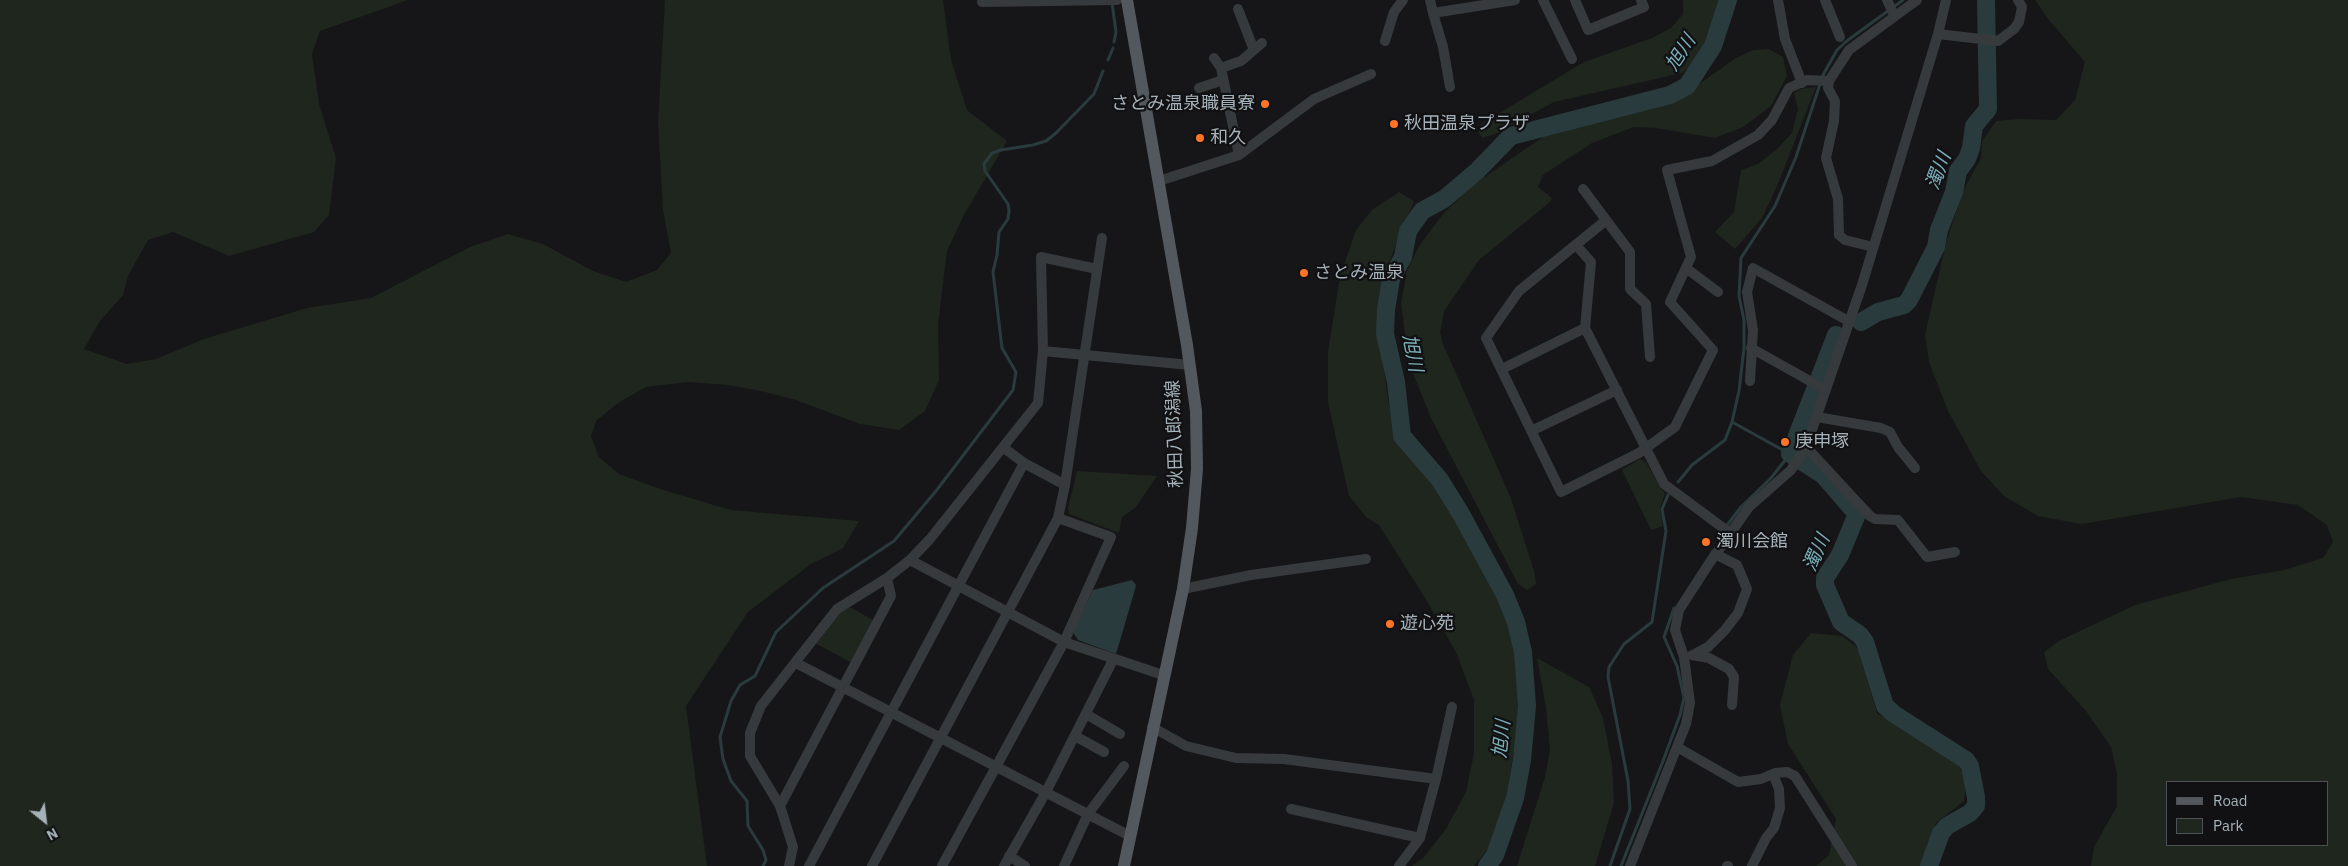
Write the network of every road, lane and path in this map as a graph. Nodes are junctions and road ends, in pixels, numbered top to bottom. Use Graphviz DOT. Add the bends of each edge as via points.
graph roads {
  1 [pos="1008,0"];
  2 [pos="1066,0"];
  3 [pos="1116,0"];
  4 [pos="1127,0"];
  5 [pos="1403,0"];
  6 [pos="1430,0"];
  7 [pos="1515,0"];
  8 [pos="1543,0"];
  9 [pos="1575,0"];
  10 [pos="1641,0"];
  11 [pos="1778,0"];
  12 [pos="1825,0"];
  13 [pos="1917,0"];
  14 [pos="1946,0"];
  15 [pos="2018,0"];
  16 [pos="1108,1"];
  17 [pos="982,2"];
  18 [pos="1891,8"];
  19 [pos="1238,9"];
  20 [pos="1433,13"];
  21 [pos="1938,34"];
  22 [pos="1840,38"];
  23 [pos="1385,41"];
  24 [pos="1214,58"];
  25 [pos="1572,59"];
  26 [pos="1220,68"];
  27 [pos="1371,74"];
  28 [pos="1223,80"];
  29 [pos="1824,80"];
  30 [pos="1802,82"];
  31 [pos="1450,87"];
  32 [pos="1199,88"];
  33 [pos="1239,155"];
  34 [pos="1159,181"];
  35 [pos="1583,189"];
  36 [pos="1605,221"];
  37 [pos="1102,238"];
  38 [pos="1576,245"];
  39 [pos="1873,247"];
  40 [pos="1686,268"];
  41 [pos="1097,269"];
  42 [pos="1718,292"];
  43 [pos="1850,322"];
  44 [pos="1585,328"];
  45 [pos="1751,348"];
  46 [pos="1043,351"];
  47 [pos="1083,356"];
  48 [pos="1650,357"];
  49 [pos="1190,365"];
  50 [pos="1502,369"];
  51 [pos="1750,381"];
  52 [pos="1820,387"];
  53 [pos="1617,390"];
  54 [pos="1817,417"];
  55 [pos="1531,431"];
  56 [pos="1004,448"];
  57 [pos="1646,450"];
  58 [pos="1801,455"];
  59 [pos="1024,463"];
  60 [pos="1915,468"];
  61 [pos="1065,485"];
  62 [pos="1058,518"];
  63 [pos="1730,533"];
  64 [pos="1955,552"];
  65 [pos="1715,554"];
  66 [pos="910,560"];
  67 [pos="1366,560"];
  68 [pos="887,578"];
  69 [pos="957,586"];
  70 [pos="1183,589"];
  71 [pos="1007,612"];
  72 [pos="1064,642"];
  73 [pos="1695,654"];
  74 [pos="1684,658"];
  75 [pos="1113,660"];
  76 [pos="796,663"];
  77 [pos="1163,675"];
  78 [pos="844,688"];
  79 [pos="1732,705"];
  80 [pos="1452,707"];
  81 [pos="891,712"];
  82 [pos="1086,714"];
  83 [pos="1152,728"];
  84 [pos="1120,734"];
  85 [pos="1074,736"];
  86 [pos="940,738"];
  87 [pos="1677,747"];
  88 [pos="1104,752"];
  89 [pos="1124,766"];
  90 [pos="996,767"];
  91 [pos="1773,774"];
  92 [pos="1436,779"];
  93 [pos="1046,792"];
  94 [pos="780,806"];
  95 [pos="1291,809"];
  96 [pos="1088,814"];
  97 [pos="1130,836"];
  98 [pos="1420,838"];
  99 [pos="1006,861"];
  100 [pos="790,862"];
  101 [pos="808,866"];
  102 [pos="872,866"];
  103 [pos="942,866"];
  104 [pos="1025,866"];
  105 [pos="1064,866"];
  106 [pos="1124,866"];
  107 [pos="1399,866"];
  108 [pos="1630,866"];
  109 [pos="1752,866"];
  110 [pos="1852,866"];
  1 -- 2 [label="street"];
  1 -- 17 [label="street"];
  2 -- 16 [label="street"];
  3 -- 16 [label="street"];
  4 -- 34 [label="main road, 秋田八郎潟線"];
  5 -- 23 [label="street" via="1394,12"];
  6 -- 20 [label="street"];
  7 -- 20 [label="street"];
  8 -- 25 [label="street"];
  9 -- 10 [label="street" via="1588,30 1644,7"];
  11 -- 30 [label="street" via="1785,39"];
  12 -- 22 [label="street"];
  13 -- 18 [label="street"];
  14 -- 21 [label="street"];
  15 -- 21 [label="street" via="2022,7 2014,29 1998,42"];
  18 -- 29 [label="street"];
  19 -- 26 [label="street" via="1258,47 1242,61"];
  20 -- 31 [label="street"];
  21 -- 39 [label="street"];
  24 -- 26 [label="street"];
  26 -- 28 [label="street"];
  27 -- 33 [label="street" via="1314,99"];
  28 -- 32 [label="street"];
  28 -- 33 [label="street"];
  29 -- 30 [label="street"];
  29 -- 39 [label="street" via="1834,101 1834,121 1826,158 1838,199 1840,235 1845,240"];
  30 -- 40 [label="street" via="1789,88 1772,120 1758,135 1712,161 1667,170 1691,257"];
  33 -- 34 [label="street"];
  34 -- 49 [label="main road, 秋田八郎潟線"];
  35 -- 36 [label="street"];
  36 -- 38 [label="street"];
  36 -- 48 [label="street" via="1630,252 1630,289 1646,304"];
  37 -- 41 [label="street"];
  38 -- 44 [label="street" via="1591,262"];
  38 -- 50 [label="street" via="1519,291 1486,338"];
  39 -- 43 [label="street"];
  40 -- 42 [label="street"];
  40 -- 57 [label="street" via="1670,302 1713,350 1675,427"];
  41 -- 46 [label="street" via="1041,257"];
  41 -- 47 [label="street"];
  43 -- 45 [label="street" via="1753,268 1747,292 1753,330"];
  43 -- 52 [label="street"];
  44 -- 50 [label="street"];
  44 -- 53 [label="street"];
  45 -- 51 [label="street"];
  45 -- 52 [label="street"];
  46 -- 47 [label="street"];
  46 -- 56 [label="street" via="1038,404"];
  47 -- 49 [label="street"];
  47 -- 61 [label="street"];
  49 -- 70 [label="main road, 秋田八郎潟線" via="1196,411 1196,469"];
  50 -- 55 [label="street"];
  52 -- 54 [label="street"];
  53 -- 55 [label="street"];
  53 -- 57 [label="street"];
  54 -- 58 [label="street"];
  54 -- 60 [label="street" via="1890,432"];
  55 -- 57 [label="street" via="1560,492"];
  56 -- 59 [label="street"];
  56 -- 66 [label="street"];
  57 -- 63 [label="street" via="1664,484"];
  58 -- 63 [label="street" via="1749,507"];
  58 -- 64 [label="street" via="1870,516 1898,520 1927,557"];
  59 -- 61 [label="street"];
  59 -- 69 [label="street"];
  61 -- 62 [label="street"];
  62 -- 71 [label="street"];
  62 -- 72 [label="street" via="1111,537"];
  63 -- 65 [label="street"];
  65 -- 73 [label="street" via="1736,565 1747,589 1738,613 1725,630"];
  65 -- 74 [label="street" via="1679,610 1675,630"];
  66 -- 68 [label="street"];
  66 -- 69 [label="street"];
  67 -- 70 [label="street" via="1251,575"];
  68 -- 76 [label="street" via="837,609"];
  68 -- 78 [label="street" via="891,596"];
  69 -- 71 [label="street"];
  69 -- 81 [label="street"];
  70 -- 77 [label="main road, 秋田八郎潟線"];
  71 -- 72 [label="street"];
  71 -- 86 [label="street"];
  72 -- 75 [label="street"];
  72 -- 90 [label="street"];
  73 -- 74 [label="street"];
  73 -- 79 [label="street" via="1729,669 1734,677"];
  74 -- 87 [label="street" via="1690,703"];
  75 -- 77 [label="street"];
  75 -- 82 [label="street"];
  76 -- 78 [label="street"];
  76 -- 94 [label="street" via="761,706 750,733 750,756"];
  77 -- 83 [label="main road, 秋田八郎潟線"];
  78 -- 81 [label="street"];
  78 -- 94 [label="street"];
  80 -- 92 [label="street"];
  81 -- 86 [label="street"];
  81 -- 101 [label="street"];
  82 -- 84 [label="street"];
  82 -- 85 [label="street"];
  83 -- 92 [label="street" via="1186,746 1236,758 1284,759"];
  83 -- 97 [label="main road, 秋田八郎潟線"];
  85 -- 88 [label="street"];
  85 -- 93 [label="street"];
  86 -- 90 [label="street"];
  86 -- 102 [label="street"];
  87 -- 91 [label="street" via="1738,782"];
  87 -- 108 [label="street"];
  89 -- 96 [label="street"];
  90 -- 93 [label="street"];
  90 -- 103 [label="street"];
  91 -- 109 [label="street" via="1779,789 1780,808 1774,828"];
  91 -- 110 [label="street" via="1787,772 1795,776"];
  92 -- 98 [label="street"];
  93 -- 96 [label="street"];
  93 -- 99 [label="street"];
  94 -- 100 [label="street" via="793,848"];
  95 -- 98 [label="street"];
  96 -- 97 [label="street"];
  96 -- 105 [label="street"];
  97 -- 106 [label="main road, 秋田八郎潟線"];
  98 -- 107 [label="street"];
  99 -- 104 [label="street"];
  100 -- 101 [label="street"];
}
